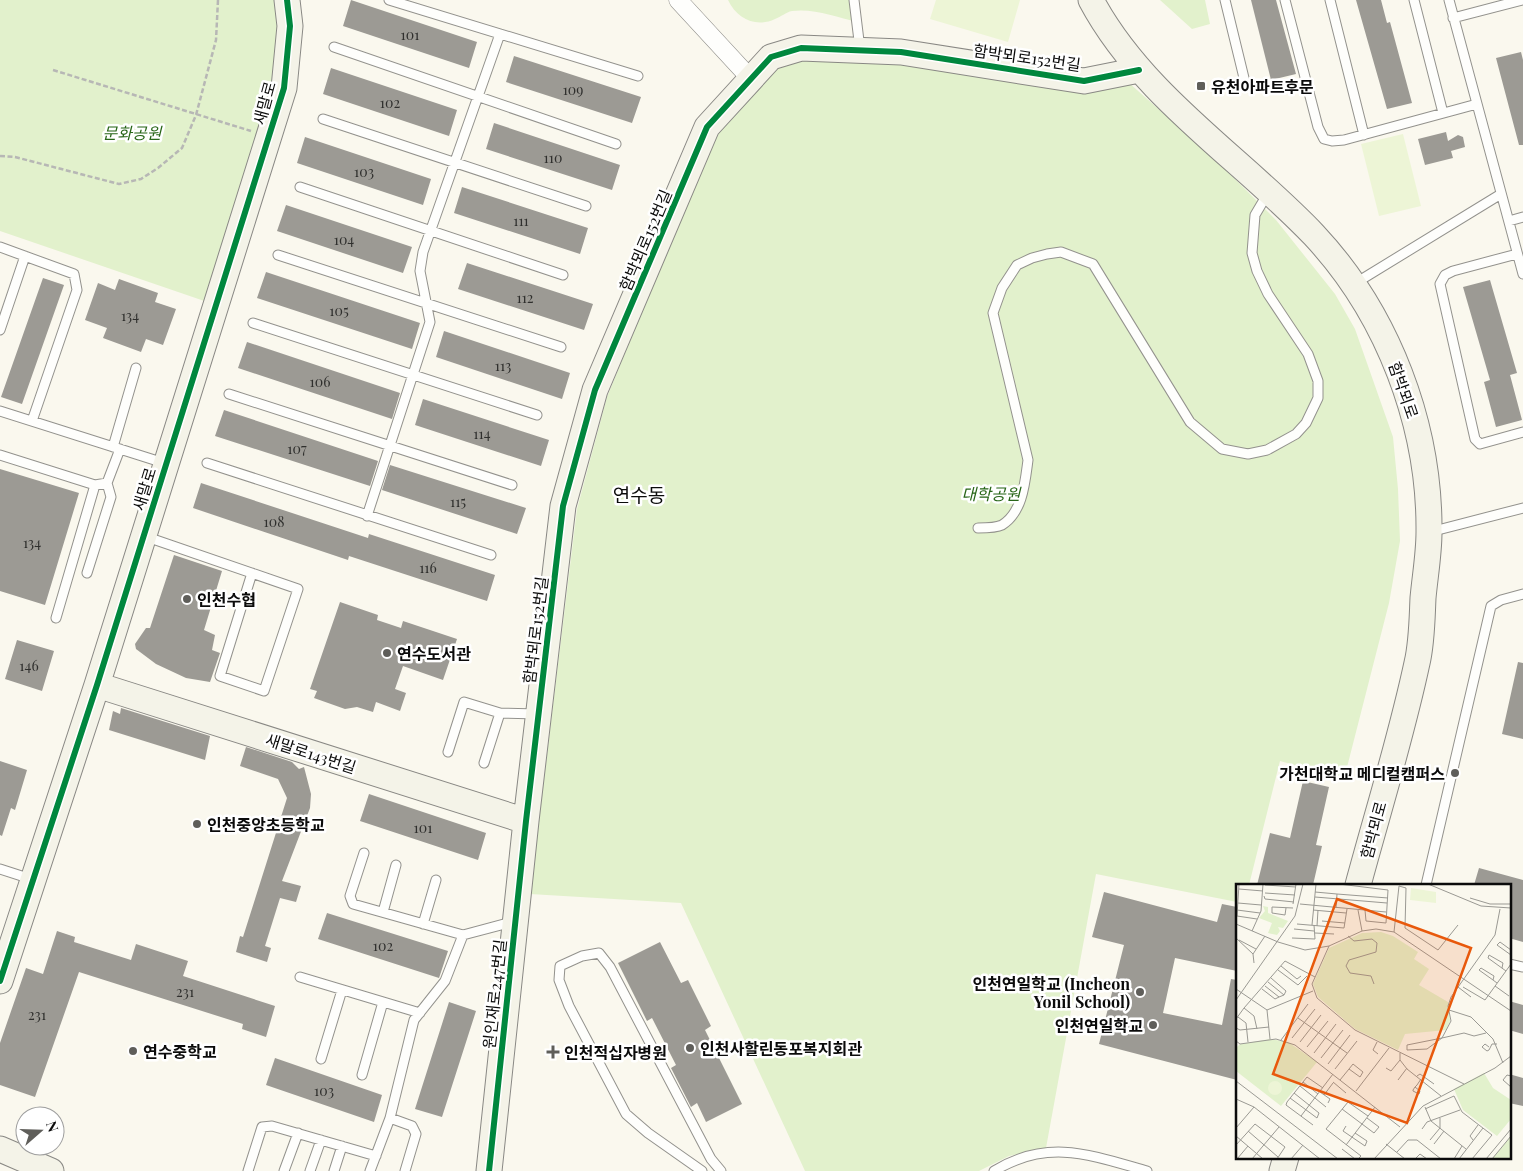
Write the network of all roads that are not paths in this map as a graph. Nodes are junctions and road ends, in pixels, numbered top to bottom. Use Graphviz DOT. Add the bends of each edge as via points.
graph roads {
  1 [pos="287,0"];
  2 [pos="389,0"];
  3 [pos="678,0"];
  4 [pos="854,0"];
  5 [pos="1091,0"];
  6 [pos="1224,0"];
  7 [pos="1285,0"];
  8 [pos="1330,0"];
  9 [pos="1414,0"];
  10 [pos="1449,0"];
  11 [pos="1522,0"];
  12 [pos="1453,18"];
  13 [pos="500,34"];
  14 [pos="334,46"];
  15 [pos="860,50"];
  16 [pos="1139,70"];
  17 [pos="638,76"];
  18 [pos="750,78"];
  19 [pos="1245,82"];
  20 [pos="478,97"];
  21 [pos="1477,104"];
  22 [pos="1443,113"];
  23 [pos="323,119"];
  24 [pos="1364,135"];
  25 [pos="616,144"];
  26 [pos="454,164"];
  27 [pos="300,187"];
  28 [pos="1269,193"];
  29 [pos="1501,194"];
  30 [pos="586,206"];
  31 [pos="1523,217"];
  32 [pos="1509,221"];
  33 [pos="430,231"];
  34 [pos="0,247"];
  35 [pos="1517,254"];
  36 [pos="278,255"];
  37 [pos="25,256"];
  38 [pos="1523,274"];
  39 [pos="563,275"];
  40 [pos="1353,285"];
  41 [pos="429,305"];
  42 [pos="253,323"];
  43 [pos="0,330"];
  44 [pos="561,347"];
  45 [pos="136,368"];
  46 [pos="413,375"];
  47 [pos="229,394"];
  48 [pos="0,411"];
  49 [pos="537,415"];
  50 [pos="32,421"];
  51 [pos="1523,432"];
  52 [pos="390,445"];
  53 [pos="116,448"];
  54 [pos="0,455"];
  55 [pos="207,463"];
  56 [pos="167,464"];
  57 [pos="107,483"];
  58 [pos="95,485"];
  59 [pos="512,485"];
  60 [pos="1523,508"];
  61 [pos="367,516"];
  62 [pos="978,528"];
  63 [pos="1429,532"];
  64 [pos="144,536"];
  65 [pos="491,555"];
  66 [pos="87,573"];
  67 [pos="252,573"];
  68 [pos="1523,594"];
  69 [pos="56,618"];
  70 [pos="97,685"];
  71 [pos="500,713"];
  72 [pos="538,714"];
  73 [pos="448,752"];
  74 [pos="484,763"];
  75 [pos="526,821"];
  76 [pos="364,853"];
  77 [pos="396,865"];
  78 [pos="0,869"];
  79 [pos="33,880"];
  80 [pos="436,880"];
  81 [pos="1358,884"];
  82 [pos="1426,884"];
  83 [pos="383,912"];
  84 [pos="515,921"];
  85 [pos="423,924"];
  86 [pos="463,935"];
  87 [pos="1510,964"];
  88 [pos="1523,968"];
  89 [pos="300,977"];
  90 [pos="0,981"];
  91 [pos="342,990"];
  92 [pos="383,1002"];
  93 [pos="420,1013"];
  94 [pos="321,1059"];
  95 [pos="362,1074"];
  96 [pos="390,1118"];
  97 [pos="298,1133"];
  98 [pos="321,1140"];
  99 [pos="342,1146"];
  100 [pos="0,1149"];
  101 [pos="376,1156"];
  102 [pos="1286,1158"];
  103 [pos="51,1171"];
  104 [pos="248,1171"];
  105 [pos="284,1171"];
  106 [pos="310,1171"];
  107 [pos="334,1171"];
  108 [pos="370,1171"];
  109 [pos="406,1171"];
  110 [pos="489,1171"];
  111 [pos="702,1171"];
  112 [pos="721,1171"];
  113 [pos="994,1171"];
  114 [pos="1147,1171"];
  115 [pos="1282,1171"];
  1 -- 56 [label="street, 새말로" via="290,26 284,88"];
  2 -- 13 [label="lane"];
  3 -- 18 [label="street"];
  4 -- 15 [label="lane"];
  5 -- 16 [label="street, 함박뫼로" via="1103,23"];
  6 -- 19 [label="lane"];
  7 -- 24 [label="lane" via="1318,127 1324,139 1332,141"];
  8 -- 24 [label="lane"];
  9 -- 22 [label="lane"];
  10 -- 12 [label="lane"];
  11 -- 12 [label="lane"];
  12 -- 21 [label="lane"];
  13 -- 17 [label="lane"];
  13 -- 20 [label="lane"];
  14 -- 20 [label="lane"];
  15 -- 16 [label="street, 함박뫼로152번길" via="901,52 1084,81"];
  15 -- 18 [label="street, 함박뫼로152번길" via="801,48 771,57"];
  16 -- 28 [label="street, 함박뫼로"];
  18 -- 72 [label="street, 함박뫼로152번길" via="708,127 595,390 563,506"];
  20 -- 25 [label="lane"];
  20 -- 26 [label="lane"];
  21 -- 22 [label="lane"];
  21 -- 29 [label="lane"];
  22 -- 24 [label="lane"];
  23 -- 26 [label="lane"];
  26 -- 30 [label="lane"];
  26 -- 33 [label="lane"];
  27 -- 33 [label="lane"];
  28 -- 40 [label="street, 함박뫼로" via="1315,236"];
  28 -- 62 [label="lane" via="1255,215 1252,253 1268,294 1308,354 1318,381 1318,398 1306,423 1296,434 1267,450 1248,454 1222,449 1190,422 1092,264 1061,252 1032,258 1017,265 1002,288 992,313 1027,452 1025,484 1012,517 1000,526"];
  29 -- 32 [label="lane"];
  29 -- 40 [label="lane"];
  31 -- 32 [label="lane"];
  32 -- 35 [label="lane"];
  33 -- 39 [label="lane"];
  33 -- 41 [label="lane" via="420,271"];
  34 -- 37 [label="lane"];
  35 -- 38 [label="lane"];
  35 -- 51 [label="lane" via="1453,271 1445,275 1440,284 1475,439 1480,444"];
  36 -- 41 [label="lane"];
  37 -- 43 [label="lane"];
  37 -- 50 [label="lane" via="74,274 77,290"];
  40 -- 63 [label="street, 함박뫼로" via="1384,337 1407,390 1424,460"];
  41 -- 44 [label="lane"];
  41 -- 46 [label="lane" via="430,322"];
  42 -- 46 [label="lane"];
  45 -- 53 [label="lane"];
  46 -- 49 [label="lane"];
  46 -- 52 [label="lane"];
  47 -- 52 [label="lane"];
  48 -- 50 [label="lane"];
  50 -- 53 [label="lane"];
  52 -- 59 [label="lane"];
  52 -- 61 [label="lane"];
  53 -- 56 [label="lane"];
  53 -- 57 [label="lane"];
  54 -- 58 [label="lane"];
  55 -- 61 [label="lane"];
  56 -- 64 [label="street, 새말로"];
  57 -- 58 [label="lane"];
  57 -- 66 [label="lane" via="111,497"];
  58 -- 69 [label="lane"];
  60 -- 63 [label="lane"];
  61 -- 65 [label="lane"];
  63 -- 81 [label="street, 함박뫼로" via="1418,662"];
  64 -- 67 [label="lane"];
  64 -- 70 [label="street, 새말로"];
  67 -- 67 [label="lane" via="298,589 264,690 220,676"];
  68 -- 82 [label="lane" via="1491,606"];
  70 -- 75 [label="street, 새말로143번길"];
  70 -- 79 [label="street, 새말로"];
  71 -- 72 [label="lane"];
  71 -- 73 [label="lane" via="464,702"];
  71 -- 74 [label="lane"];
  72 -- 75 [label="street, 함박뫼로152번길"];
  75 -- 84 [label="street, 원인재로247번길"];
  76 -- 83 [label="lane" via="350,896 353,904"];
  77 -- 83 [label="lane"];
  78 -- 79 [label="lane"];
  79 -- 90 [label="street, 새말로"];
  80 -- 85 [label="lane"];
  83 -- 85 [label="lane"];
  84 -- 86 [label="lane"];
  84 -- 110 [label="street, 원인재로247번길"];
  85 -- 86 [label="lane"];
  86 -- 93 [label="lane" via="445,981"];
  87 -- 88 [label="lane"];
  89 -- 91 [label="lane"];
  91 -- 92 [label="lane"];
  91 -- 94 [label="lane"];
  92 -- 93 [label="lane"];
  92 -- 95 [label="lane"];
  93 -- 96 [label="lane" via="414,1020"];
  96 -- 101 [label="lane"];
  96 -- 109 [label="lane" via="412,1126 416,1134"];
  97 -- 98 [label="lane"];
  97 -- 104 [label="lane" via="272,1126 262,1127"];
  97 -- 105 [label="lane"];
  98 -- 99 [label="lane"];
  98 -- 106 [label="lane"];
  99 -- 101 [label="lane"];
  99 -- 107 [label="lane"];
  100 -- 103 [label="street"];
  101 -- 108 [label="lane"];
  102 -- 115 [label="street"];
  111 -- 112 [label="lane" via="648,1134 626,1114 569,1006 559,980 560,966 582,956 599,953 610,967 711,1159"];
  113 -- 114 [label="lane" via="1013,1159 1046,1151 1088,1154"];
}
